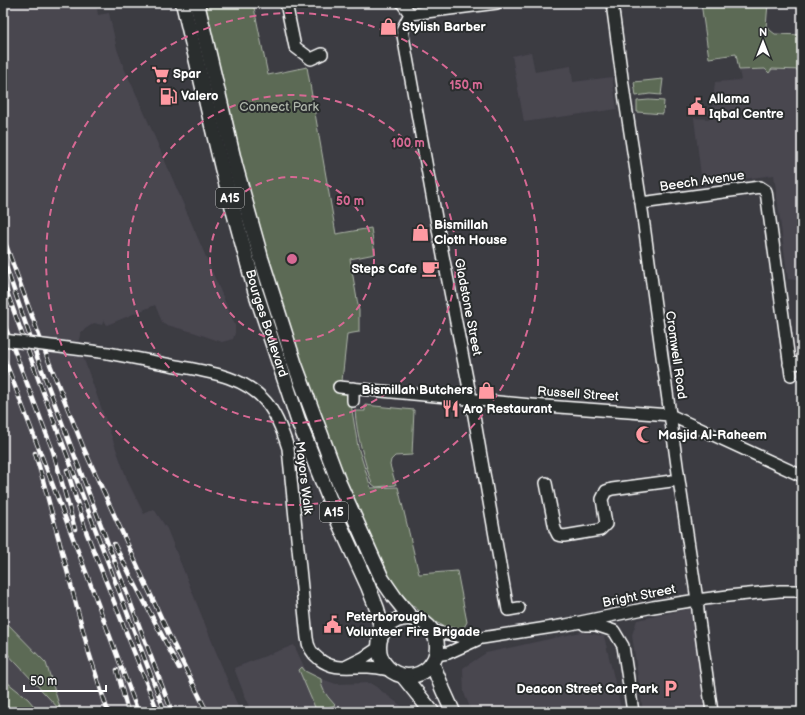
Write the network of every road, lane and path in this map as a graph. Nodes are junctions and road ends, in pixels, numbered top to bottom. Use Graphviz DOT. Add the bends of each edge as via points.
graph roads {
  1 [pos="182,3"];
  2 [pos="197,3"];
  3 [pos="286,3"];
  4 [pos="402,3"];
  5 [pos="497,3"];
  6 [pos="612,3"];
  7 [pos="410,14"];
  8 [pos="322,54"];
  9 [pos="641,203"];
  10 [pos="3,340"];
  11 [pos="802,363"];
  12 [pos="339,387"];
  13 [pos="353,388"];
  14 [pos="471,399"];
  15 [pos="353,401"];
  16 [pos="670,414"];
  17 [pos="802,476"];
  18 [pos="679,480"];
  19 [pos="546,483"];
  20 [pos="802,591"];
  21 [pos="697,600"];
  22 [pos="519,608"];
  23 [pos="411,618"];
  24 [pos="566,625"];
  25 [pos="432,631"];
  26 [pos="382,632"];
  27 [pos="482,638"];
  28 [pos="378,648"];
  29 [pos="434,659"];
  30 [pos="344,668"];
  31 [pos="390,670"];
  32 [pos="403,676"];
  33 [pos="432,712"];
  34 [pos="453,712"];
  35 [pos="633,712"];
  36 [pos="712,712"];
  1 -- 26 [label="main road, Bourges Boulevard / A15" via="255,290 299,423 339,523 368,586"];
  2 -- 23 [label="main road, Bourges Boulevard / A15" via="235,165 295,365 340,483 382,579"];
  3 -- 8 [label="street" via="295,47 310,59"];
  4 -- 7 [label="street"];
  5 -- 7 [label="street"];
  6 -- 9 [label="street, Cromwell Road"];
  7 -- 14 [label="street, Gladstone Street" via="402,30"];
  9 -- 11 [label="street, Beech Avenue" via="760,187 766,191 790,370"];
  9 -- 16 [label="street, Cromwell Road"];
  10 -- 30 [label="street, Mayors Walk, bridge" via="108,353 198,370 226,376 258,394 274,415 288,448 308,647 313,655 329,666"];
  12 -- 13 [label="street, Russell Street"];
  13 -- 14 [label="street, Russell Street"];
  13 -- 15 [label="street"];
  14 -- 16 [label="street, Russell Street"];
  14 -- 22 [label="street, Gladstone Street" via="508,610"];
  16 -- 17 [label="street, Russell Street"];
  16 -- 18 [label="street, Cromwell Road"];
  18 -- 19 [label="street" via="606,491 602,499 606,524 600,530 564,536 558,535"];
  18 -- 21 [label="street, Cromwell Road"];
  20 -- 21 [label="street, Bright Street"];
  21 -- 24 [label="street, Bright Street"];
  21 -- 36 [label="street, Cromwell Road"];
  23 -- 25 [label="main road, A15" via="419,620"];
  23 -- 26 [label="main road" via="395,621"];
  24 -- 27 [label="street, Bright Street"];
  24 -- 35 [label="street" via="596,625 614,631 623,646"];
  25 -- 27 [label="street, Bright Street"];
  25 -- 29 [label="main road" via="437,647"];
  26 -- 28 [label="main road, A15"];
  27 -- 29 [label="street, Bright Street"];
  28 -- 30 [label="street"];
  28 -- 31 [label="main road" via="384,664"];
  29 -- 32 [label="main road" via="420,674"];
  29 -- 34 [label="main road" via="442,690"];
  30 -- 31 [label="street, Mayors Walk" via="368,667"];
  31 -- 32 [label="main road"];
  32 -- 33 [label="main road"];
}
